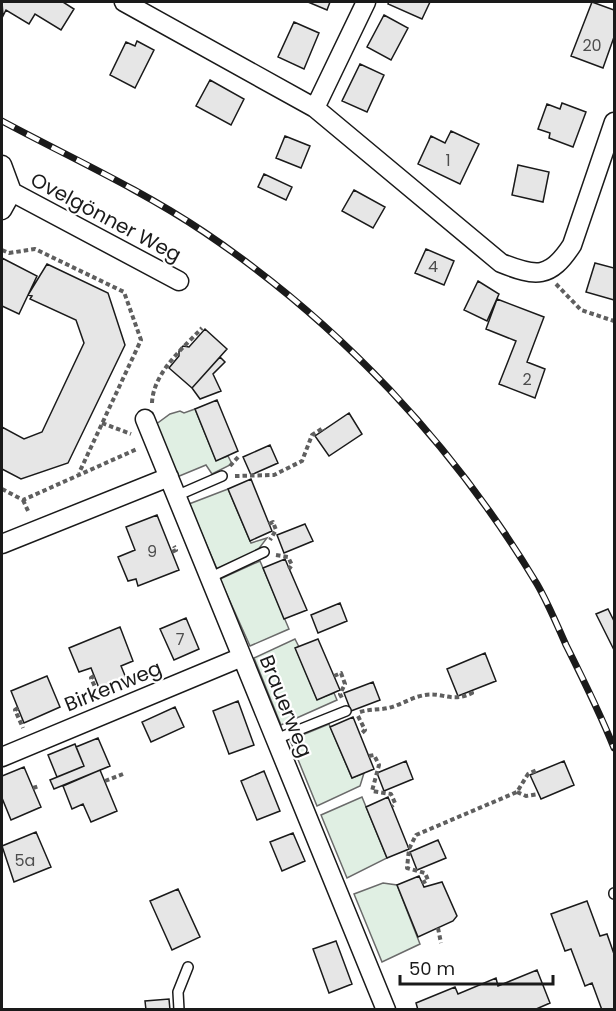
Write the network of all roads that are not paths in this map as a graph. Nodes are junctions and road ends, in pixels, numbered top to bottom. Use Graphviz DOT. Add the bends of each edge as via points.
graph roads {
  1 [pos="124,2"];
  2 [pos="366,2"];
  3 [pos="315,108"];
  4 [pos="615,122"];
  5 [pos="2,165"];
  6 [pos="12,192"];
  7 [pos="2,210"];
  8 [pos="179,281"];
  9 [pos="149,413"];
  10 [pos="222,476"];
  11 [pos="169,477"];
  12 [pos="176,496"];
  13 [pos="2,544"];
  14 [pos="264,552"];
  15 [pos="209,578"];
  16 [pos="242,657"];
  17 [pos="346,711"];
  18 [pos="276,739"];
  19 [pos="2,757"];
  20 [pos="188,967"];
  21 [pos="179,1010"];
  22 [pos="386,1010"];
  1 -- 3 [label="street"];
  2 -- 3 [label="street"];
  3 -- 4 [label="street" via="501,263 536,273 561,263 572,245"];
  5 -- 6 [label="street, Ovelgönner Weg"];
  6 -- 7 [label="street, Ovelgönner Weg"];
  6 -- 8 [label="street, Ovelgönner Weg"];
  9 -- 11 [label="street, Brauerweg" via="154,442"];
  10 -- 12 [label="lane"];
  11 -- 12 [label="street, Brauerweg"];
  11 -- 13 [label="street"];
  12 -- 15 [label="street, Brauerweg"];
  14 -- 15 [label="lane"];
  15 -- 16 [label="street, Brauerweg"];
  16 -- 18 [label="street, Brauerweg"];
  16 -- 19 [label="street, Birkenweg"];
  17 -- 18 [label="lane"];
  18 -- 22 [label="street, Brauerweg"];
  20 -- 21 [label="lane" via="178,992"];
}
